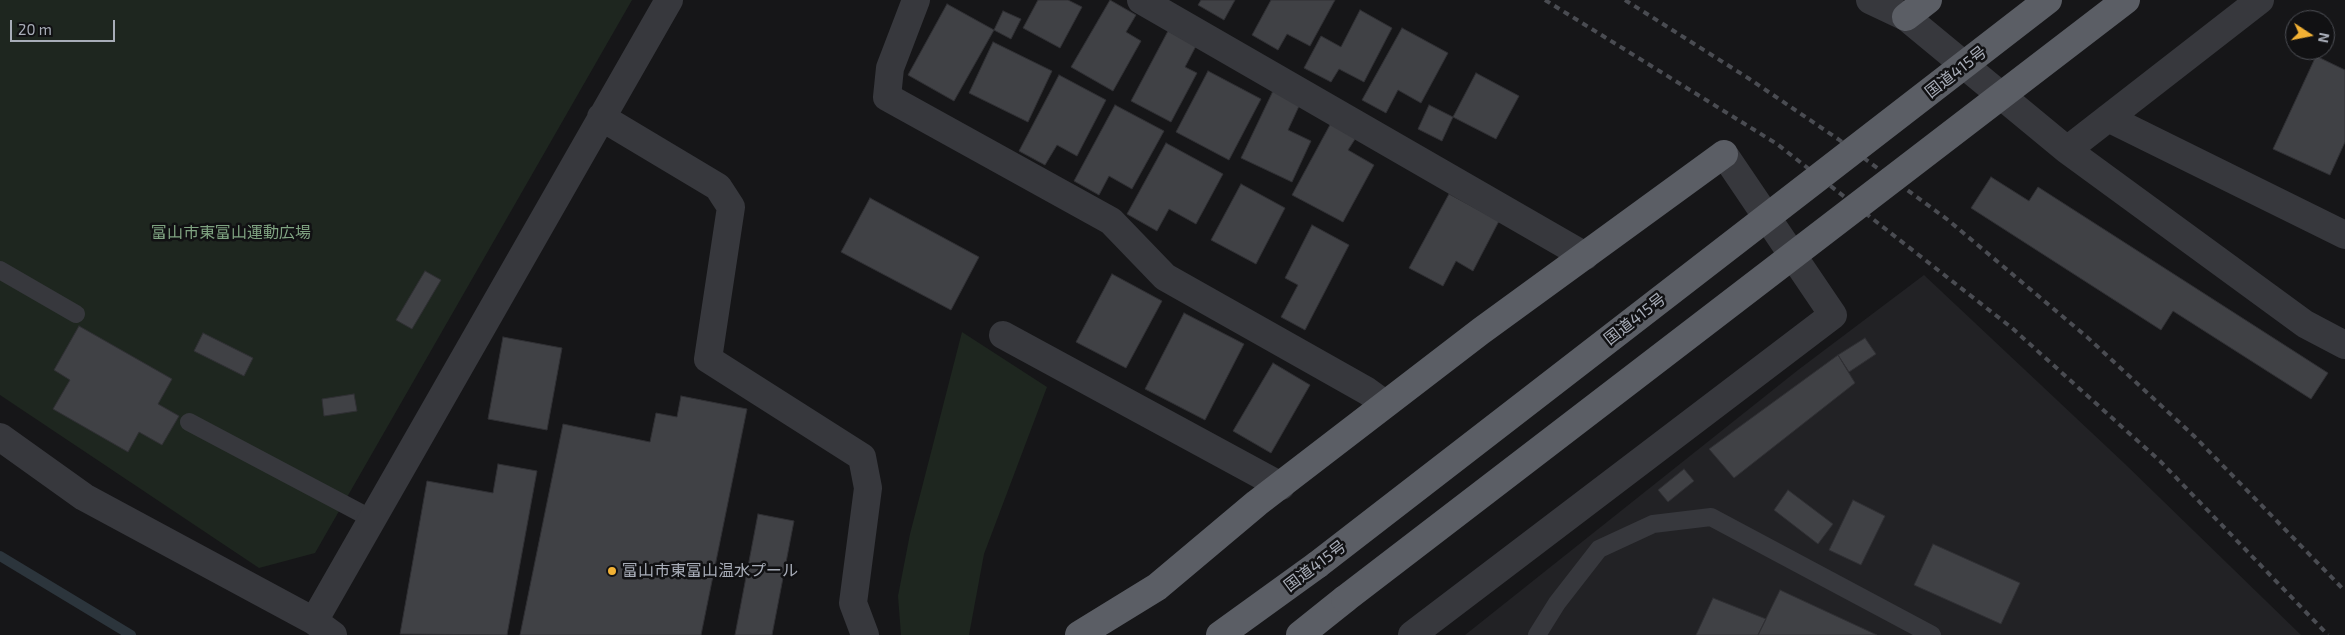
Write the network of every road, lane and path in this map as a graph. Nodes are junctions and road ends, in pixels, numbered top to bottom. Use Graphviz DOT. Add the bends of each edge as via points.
graph roads {
  1 [pos="669,0"];
  2 [pos="916,0"];
  3 [pos="1141,0"];
  4 [pos="1870,0"];
  5 [pos="1928,0"];
  6 [pos="2048,0"];
  7 [pos="2126,0"];
  8 [pos="2260,0"];
  9 [pos="1906,17"];
  10 [pos="602,117"];
  11 [pos="2108,118"];
  12 [pos="2067,150"];
  13 [pos="1724,154"];
  14 [pos="2345,235"];
  15 [pos="1585,256"];
  16 [pos="0,270"];
  17 [pos="76,314"];
  18 [pos="1003,335"];
  19 [pos="2345,345"];
  20 [pos="1385,404"];
  21 [pos="189,422"];
  22 [pos="0,437"];
  23 [pos="1281,486"];
  24 [pos="372,520"];
  25 [pos="324,628"];
  26 [pos="865,635"];
  27 [pos="1079,635"];
  28 [pos="1220,635"];
  29 [pos="1300,635"];
  30 [pos="1412,635"];
  31 [pos="1537,635"];
  32 [pos="1932,635"];
  1 -- 10 [label="street"];
  2 -- 20 [label="street" via="890,68 887,97 1111,221 1165,278"];
  3 -- 15 [label="street"];
  4 -- 9 [label="street"];
  5 -- 9 [label="highway"];
  6 -- 28 [label="highway, 国道415号, bridge" via="1317,565"];
  7 -- 29 [label="highway, bridge"];
  8 -- 11 [label="street"];
  9 -- 12 [label="street"];
  10 -- 24 [label="street"];
  10 -- 26 [label="street" via="718,187 731,206 708,360 862,457 868,488 853,603"];
  11 -- 12 [label="street"];
  11 -- 14 [label="street"];
  12 -- 19 [label="street" via="2305,324"];
  13 -- 15 [label="highway"];
  13 -- 30 [label="street" via="1833,315"];
  15 -- 20 [label="highway"];
  16 -- 17 [label="lane"];
  18 -- 23 [label="street"];
  20 -- 23 [label="highway"];
  21 -- 24 [label="lane"];
  22 -- 25 [label="street" via="84,497"];
  23 -- 27 [label="highway" via="1157,587"];
  24 -- 25 [label="street"];
  31 -- 32 [label="lane" via="1599,549 1653,524 1712,517"];
}
